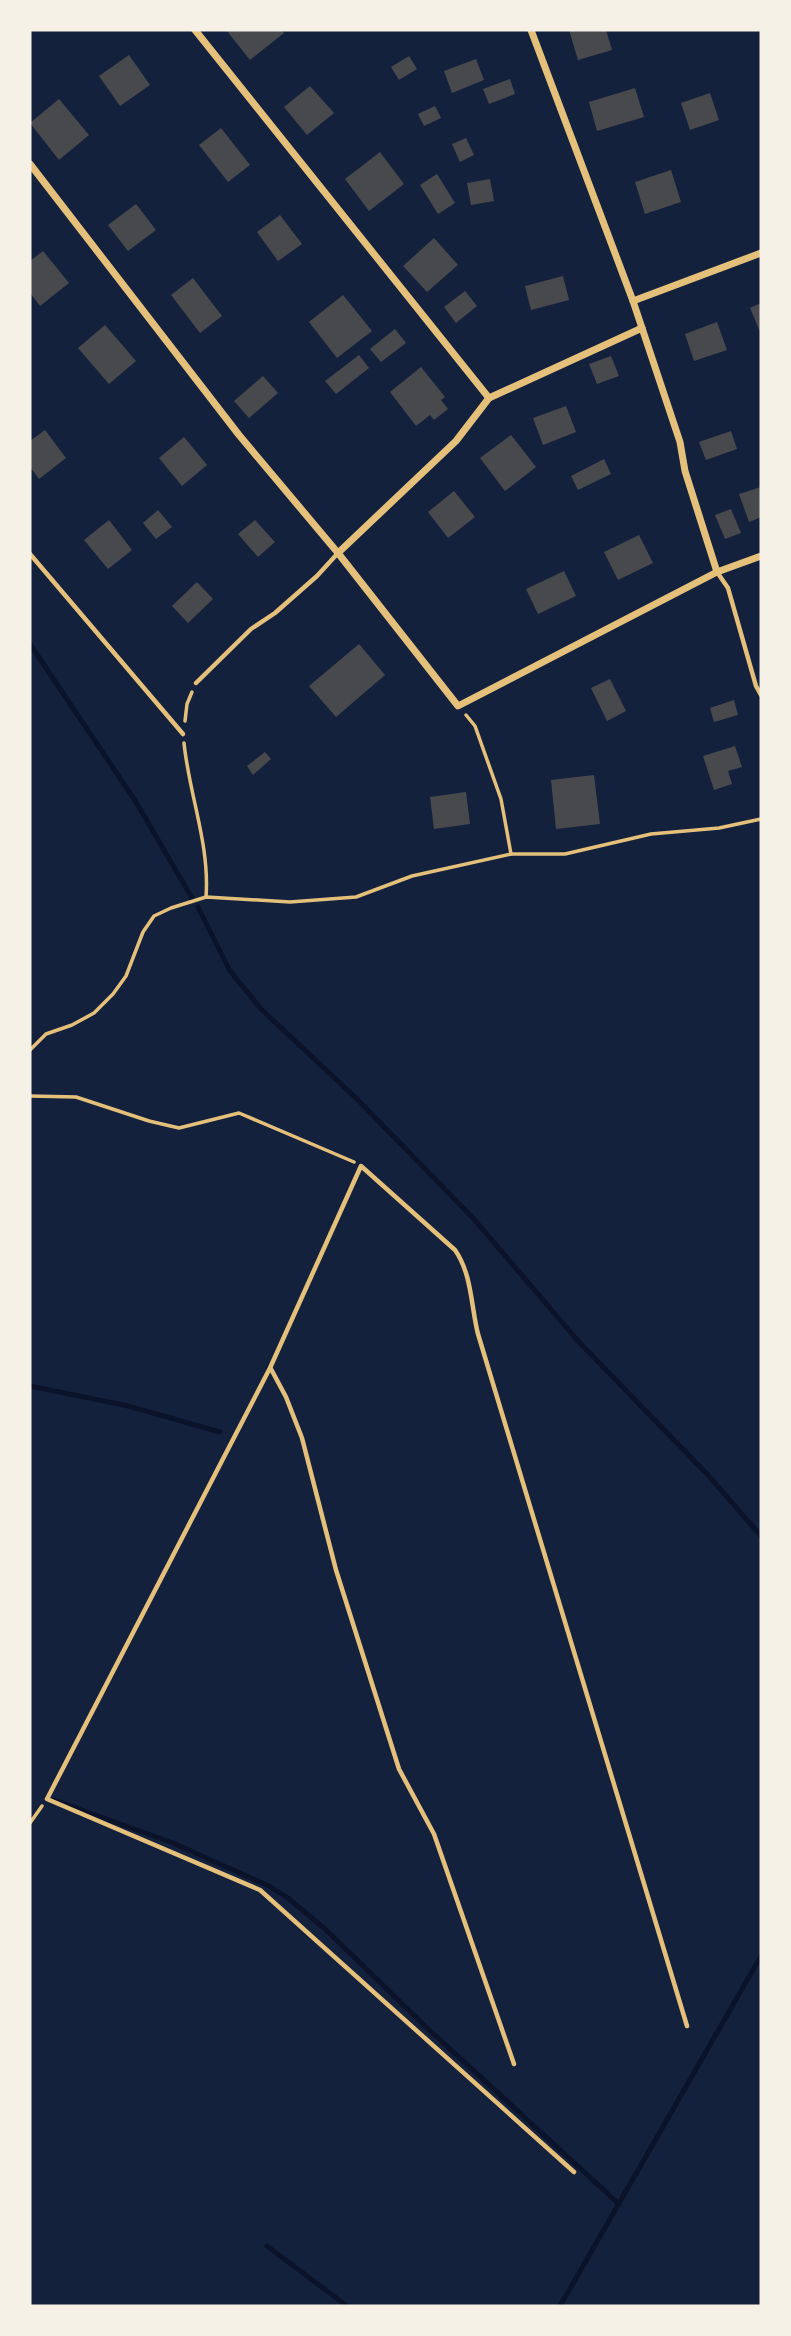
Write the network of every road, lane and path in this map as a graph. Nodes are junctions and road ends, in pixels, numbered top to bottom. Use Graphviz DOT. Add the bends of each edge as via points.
graph roads {
  1 [pos="195,30"];
  2 [pos="531,30"];
  3 [pos="30,164"];
  4 [pos="761,253"];
  5 [pos="633,301"];
  6 [pos="642,328"];
  7 [pos="489,398"];
  8 [pos="338,553"];
  9 [pos="30,554"];
  10 [pos="761,556"];
  11 [pos="718,572"];
  12 [pos="196,683"];
  13 [pos="761,695"];
  14 [pos="458,706"];
  15 [pos="183,734"];
  16 [pos="761,819"];
  17 [pos="511,854"];
  18 [pos="206,897"];
  19 [pos="30,1051"];
  20 [pos="30,1096"];
  21 [pos="361,1166"];
  22 [pos="270,1368"];
  23 [pos="47,1798"];
  24 [pos="30,1823"];
  25 [pos="687,2026"];
  26 [pos="514,2064"];
  27 [pos="574,2172"];
  1 -- 7 [label="street"];
  2 -- 5 [label="street"];
  3 -- 8 [label="street" via="239,435"];
  4 -- 5 [label="street"];
  5 -- 6 [label="street"];
  6 -- 7 [label="street"];
  6 -- 11 [label="street"];
  7 -- 8 [label="street" via="456,441"];
  8 -- 12 [label="lane"];
  8 -- 14 [label="street"];
  9 -- 15 [label="lane"];
  10 -- 11 [label="street"];
  11 -- 13 [label="lane" via="728,588"];
  11 -- 14 [label="street"];
  12 -- 15 [label="path" via="187,704"];
  14 -- 17 [label="path" via="475,726 501,799"];
  15 -- 18 [label="path" via="204,850"];
  16 -- 17 [label="path" via="651,834 565,854"];
  17 -- 18 [label="path" via="412,876 356,897 290,902"];
  18 -- 19 [label="path" via="154,916 113,994 94,1013 46,1034"];
  20 -- 21 [label="path" via="76,1097 179,1128 239,1113"];
  21 -- 22 [label="lane"];
  21 -- 25 [label="lane" via="462,1260 478,1334"];
  22 -- 23 [label="lane"];
  22 -- 26 [label="lane" via="302,1438 336,1570 399,1769 434,1834"];
  23 -- 24 [label="path"];
  23 -- 27 [label="lane" via="260,1890"];
}
